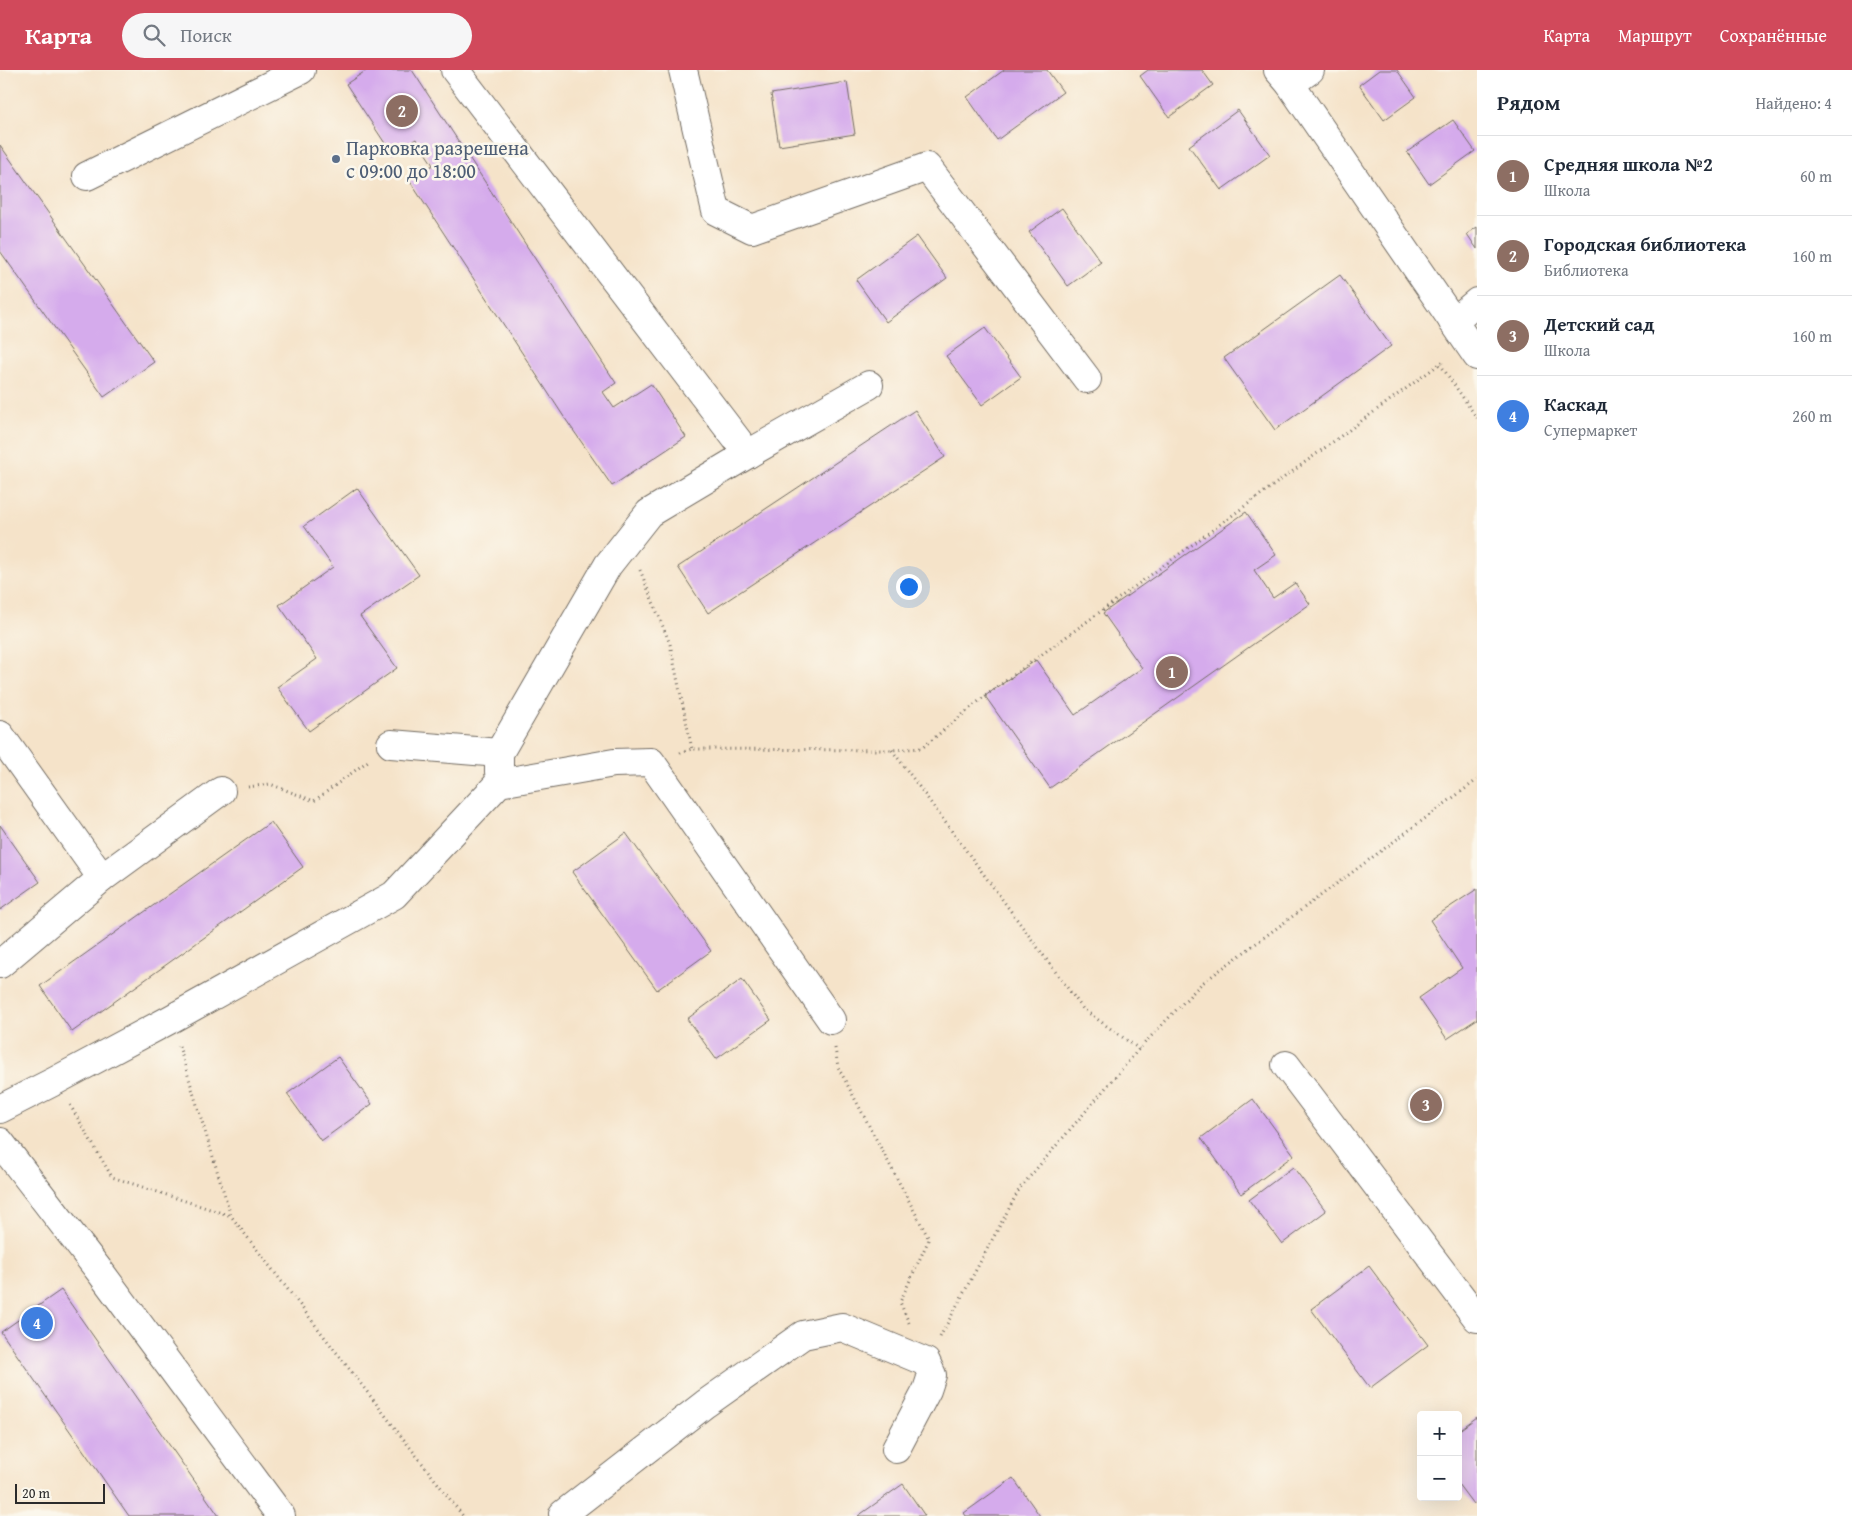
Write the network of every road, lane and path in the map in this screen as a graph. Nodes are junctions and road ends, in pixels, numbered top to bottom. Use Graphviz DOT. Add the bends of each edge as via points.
graph roads {
  1 [pos="301,70"];
  2 [pos="455,70"];
  3 [pos="683,70"];
  4 [pos="1293,75"];
  5 [pos="87,176"];
  6 [pos="1477,302"];
  7 [pos="1453,322"];
  8 [pos="1473,350"];
  9 [pos="1440,364"];
  10 [pos="1086,379"];
  11 [pos="869,385"];
  12 [pos="1477,418"];
  13 [pos="748,454"];
  14 [pos="624,544"];
  15 [pos="0,735"];
  16 [pos="391,744"];
  17 [pos="692,749"];
  18 [pos="892,750"];
  19 [pos="500,753"];
  20 [pos="651,762"];
  21 [pos="1477,780"];
  22 [pos="499,783"];
  23 [pos="221,791"];
  24 [pos="102,878"];
  25 [pos="0,964"];
  26 [pos="171,1019"];
  27 [pos="831,1020"];
  28 [pos="1139,1049"];
  29 [pos="1286,1065"];
  30 [pos="55,1081"];
  31 [pos="0,1109"];
  32 [pos="0,1142"];
  33 [pos="231,1216"];
  34 [pos="1477,1318"];
  35 [pos="926,1362"];
  36 [pos="896,1449"];
  37 [pos="562,1515"];
  38 [pos="281,1516"];
  39 [pos="463,1516"];
  1 -- 5 [label="street"];
  2 -- 13 [label="street"];
  3 -- 10 [label="street" via="716,211 752,229 927,166"];
  4 -- 7 [label="street"];
  6 -- 7 [label="street"];
  7 -- 8 [label="street"];
  8 -- 9 [label="path"];
  9 -- 12 [label="path"];
  9 -- 18 [label="path" via="985,696 922,748"];
  11 -- 13 [label="street"];
  13 -- 14 [label="street" via="649,512"];
  14 -- 17 [label="path" via="640,570 670,644"];
  14 -- 19 [label="street" via="603,573"];
  15 -- 24 [label="street"];
  16 -- 19 [label="street"];
  16 -- 23 [label="path" via="314,801 270,784"];
  17 -- 18 [label="path"];
  17 -- 20 [label="path"];
  18 -- 28 [label="path" via="1083,1009"];
  19 -- 22 [label="street"];
  20 -- 22 [label="street" via="614,763"];
  20 -- 27 [label="street"];
  21 -- 28 [label="path" via="1201,984"];
  22 -- 26 [label="street" via="394,895"];
  23 -- 24 [label="street"];
  24 -- 25 [label="street"];
  26 -- 30 [label="street"];
  26 -- 33 [label="path"];
  27 -- 35 [label="path" via="838,1067 929,1238 900,1302"];
  28 -- 35 [label="path" via="1020,1188"];
  29 -- 34 [label="street"];
  30 -- 31 [label="street"];
  30 -- 33 [label="path" via="112,1177"];
  32 -- 38 [label="street"];
  33 -- 39 [label="path"];
  35 -- 36 [label="street" via="932,1375 927,1390"];
  35 -- 37 [label="street" via="842,1327 803,1335 705,1404"];
}
